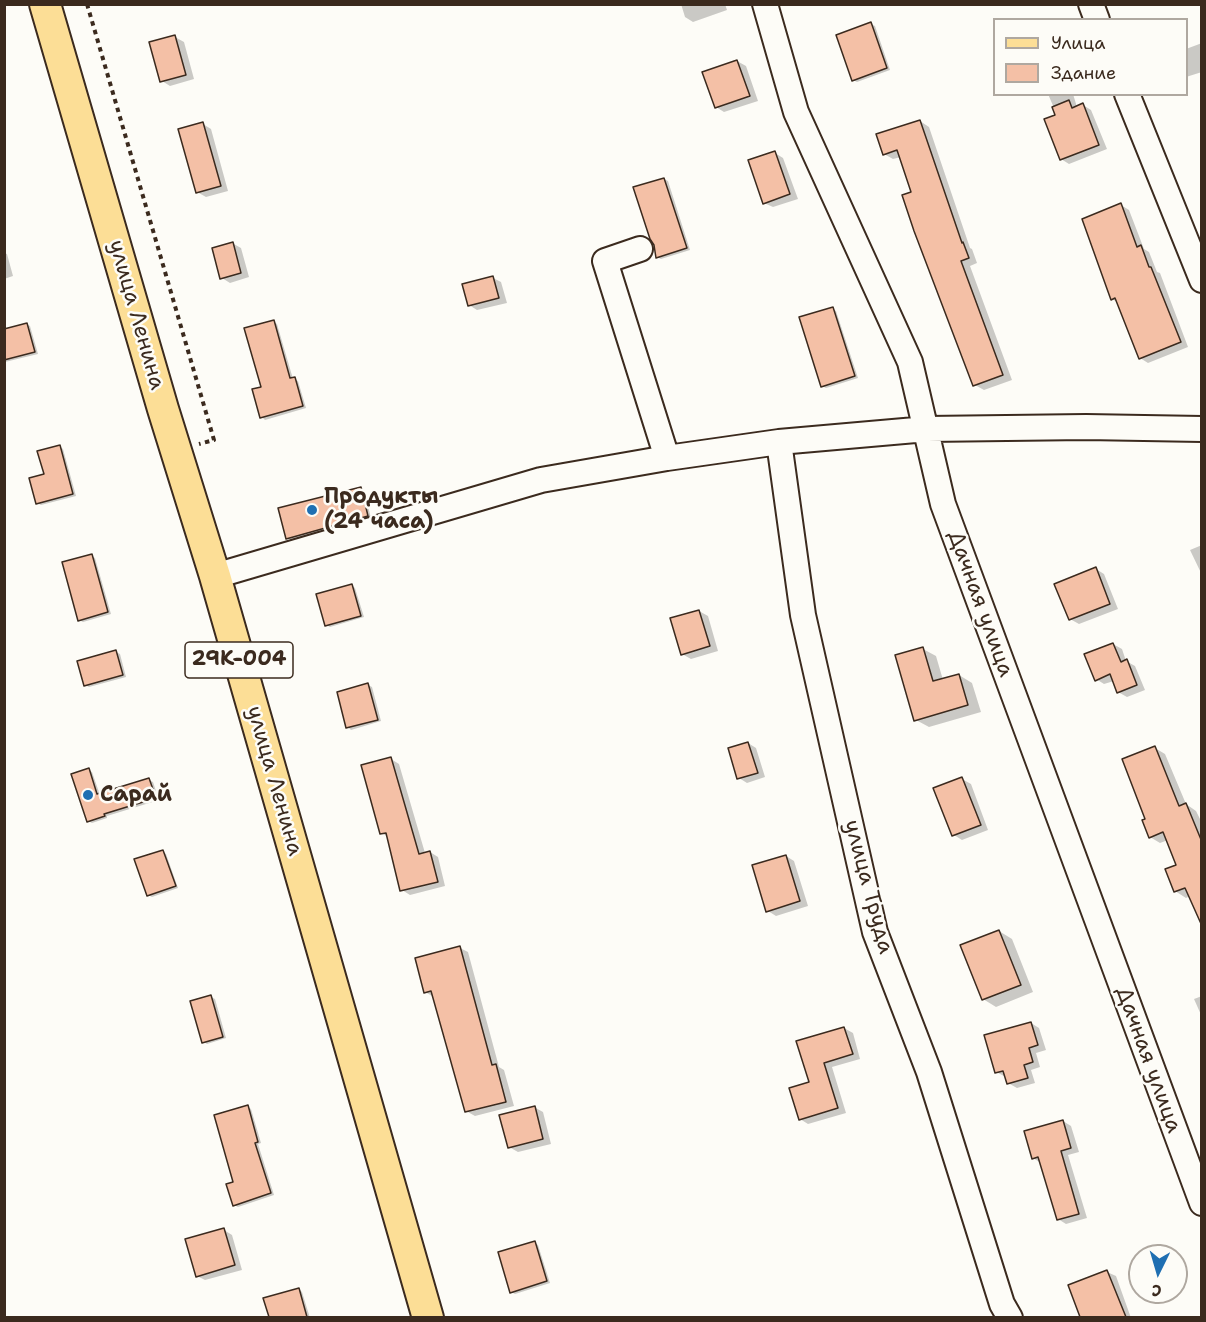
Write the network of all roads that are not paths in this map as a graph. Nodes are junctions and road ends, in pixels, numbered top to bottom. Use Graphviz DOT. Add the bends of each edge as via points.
graph roads {
  1 [pos="45,4"];
  2 [pos="765,4"];
  3 [pos="1090,4"];
  4 [pos="1096,18"];
  5 [pos="1128,96"];
  6 [pos="640,249"];
  7 [pos="1202,280"];
  8 [pos="927,429"];
  9 [pos="1202,429"];
  10 [pos="779,442"];
  11 [pos="667,458"];
  12 [pos="215,576"];
  13 [pos="1202,1203"];
  14 [pos="428,1317"];
  15 [pos="1010,1317"];
  1 -- 12 [label="main road, улица Ленина / 29К-004"];
  2 -- 8 [label="street, Дачная улица" via="796,112 910,362"];
  3 -- 4 [label="street"];
  5 -- 7 [label="street"];
  6 -- 11 [label="street" via="605,261"];
  8 -- 9 [label="street"];
  8 -- 10 [label="street"];
  8 -- 13 [label="street, Дачная улица" via="943,504"];
  10 -- 11 [label="street"];
  10 -- 15 [label="street, улица Труда" via="803,615 875,932 929,1072 1002,1304"];
  11 -- 12 [label="street" via="541,480"];
  12 -- 14 [label="main road, улица Ленина / 29К-004"];
}
